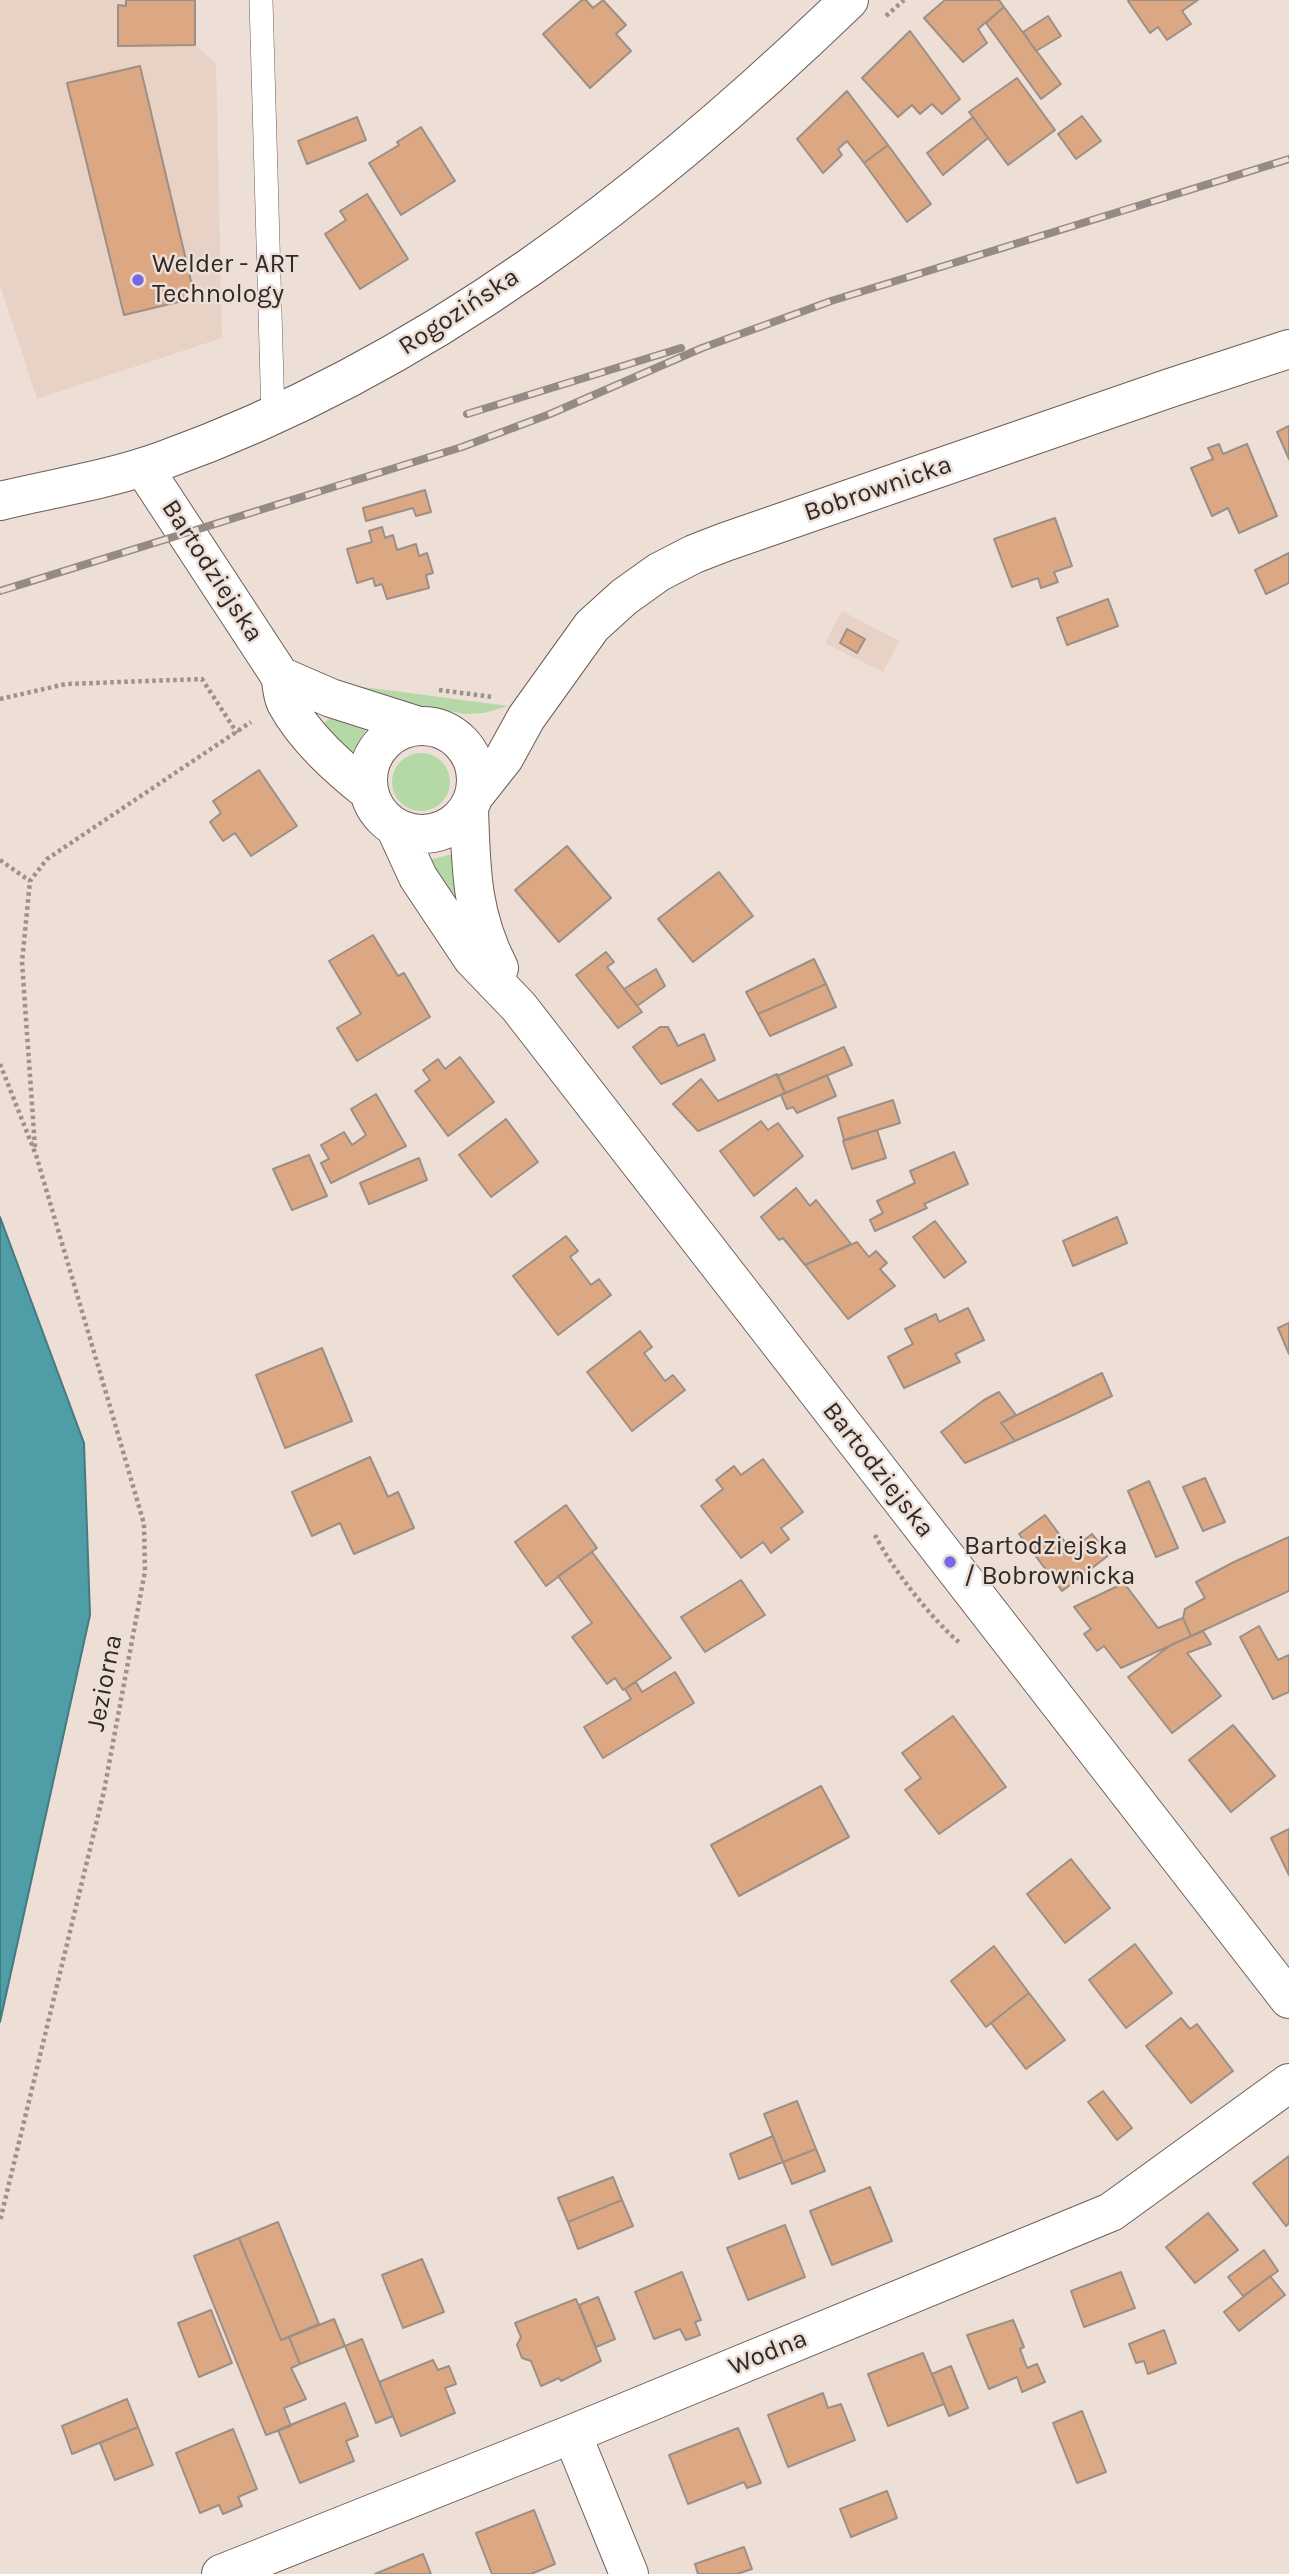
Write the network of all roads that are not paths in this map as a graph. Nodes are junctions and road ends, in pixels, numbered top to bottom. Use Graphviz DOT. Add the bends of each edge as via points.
graph roads {
  1 [pos="261,0"];
  2 [pos="849,0"];
  3 [pos="1289,349"];
  4 [pos="273,416"];
  5 [pos="143,467"];
  6 [pos="0,501"];
  7 [pos="280,676"];
  8 [pos="516,709"];
  9 [pos="437,732"];
  10 [pos="369,792"];
  11 [pos="471,802"];
  12 [pos="395,827"];
  13 [pos="519,1007"];
  14 [pos="1289,1999"];
  15 [pos="1289,2083"];
  16 [pos="572,2434"];
  17 [pos="221,2574"];
  18 [pos="629,2574"];
  1 -- 4 [label="lane"];
  2 -- 4 [label="street, Rogozińska" via="693,142 572,239 390,357"];
  3 -- 8 [label="street, Bobrownicka" via="677,562 642,583 592,626"];
  4 -- 5 [label="street, Rogozińska"];
  5 -- 6 [label="street, Rogozińska"];
  5 -- 7 [label="street, Bartodziejska"];
  7 -- 9 [label="street" via="331,698"];
  7 -- 10 [label="street, Bartodziejska" via="285,701 303,726 341,769"];
  8 -- 9 [label="street"];
  8 -- 11 [label="street, Bobrownicka" via="504,758"];
  9 -- 10 [label="street" via="400,731 385,741 374,755"];
  9 -- 11 [label="street" via="468,751 477,782"];
  10 -- 12 [label="street" via="383,818"];
  11 -- 12 [label="street" via="458,821 443,830 410,833"];
  11 -- 13 [label="street, Bartodziejska" via="471,864 481,928"];
  12 -- 13 [label="street, Bartodziejska" via="418,877 472,958"];
  13 -- 14 [label="street, Bartodziejska"];
  15 -- 16 [label="street, Wodna" via="1111,2212"];
  16 -- 17 [label="street, Wodna"];
  16 -- 18 [label="street"];
}
